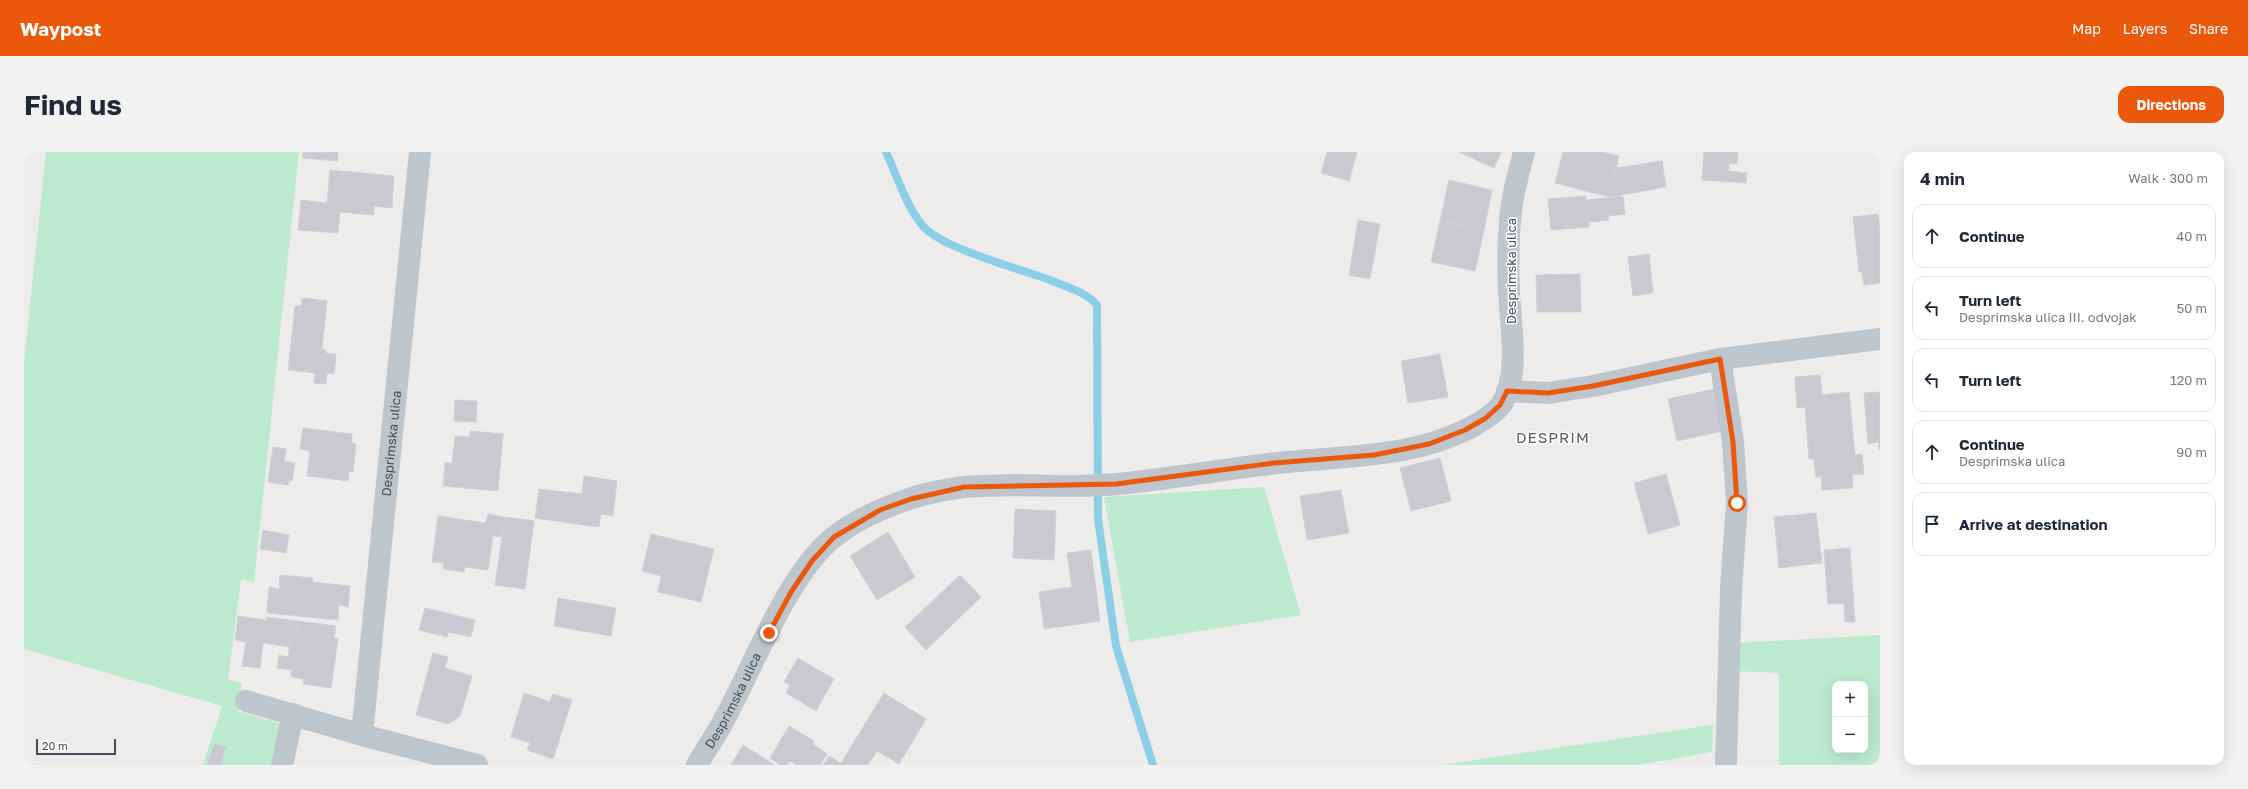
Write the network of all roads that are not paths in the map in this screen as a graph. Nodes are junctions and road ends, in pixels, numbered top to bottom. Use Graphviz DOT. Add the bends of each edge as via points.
graph roads {
  1 [pos="420,152"];
  2 [pos="1524,152"];
  3 [pos="1880,339"];
  4 [pos="1720,359"];
  5 [pos="1507,391"];
  6 [pos="246,701"];
  7 [pos="293,714"];
  8 [pos="362,734"];
  9 [pos="282,765"];
  10 [pos="477,765"];
  11 [pos="697,765"];
  12 [pos="1726,765"];
  1 -- 8 [label="street, Desprimska ulica"];
  2 -- 5 [label="street, Desprimska ulica" via="1511,212 1509,290 1513,360"];
  3 -- 4 [label="street"];
  4 -- 5 [label="street" via="1548,393"];
  4 -- 12 [label="street" via="1733,442 1737,503 1731,590"];
  5 -- 11 [label="street, Desprimska ulica" via="1500,405 1486,418 1465,430 1429,444 1374,455 1274,463 1116,484 964,487 926,495 880,510 834,537 812,561 791,592 725,720"];
  6 -- 7 [label="street"];
  7 -- 8 [label="street"];
  7 -- 9 [label="street"];
  8 -- 10 [label="street"];
}
